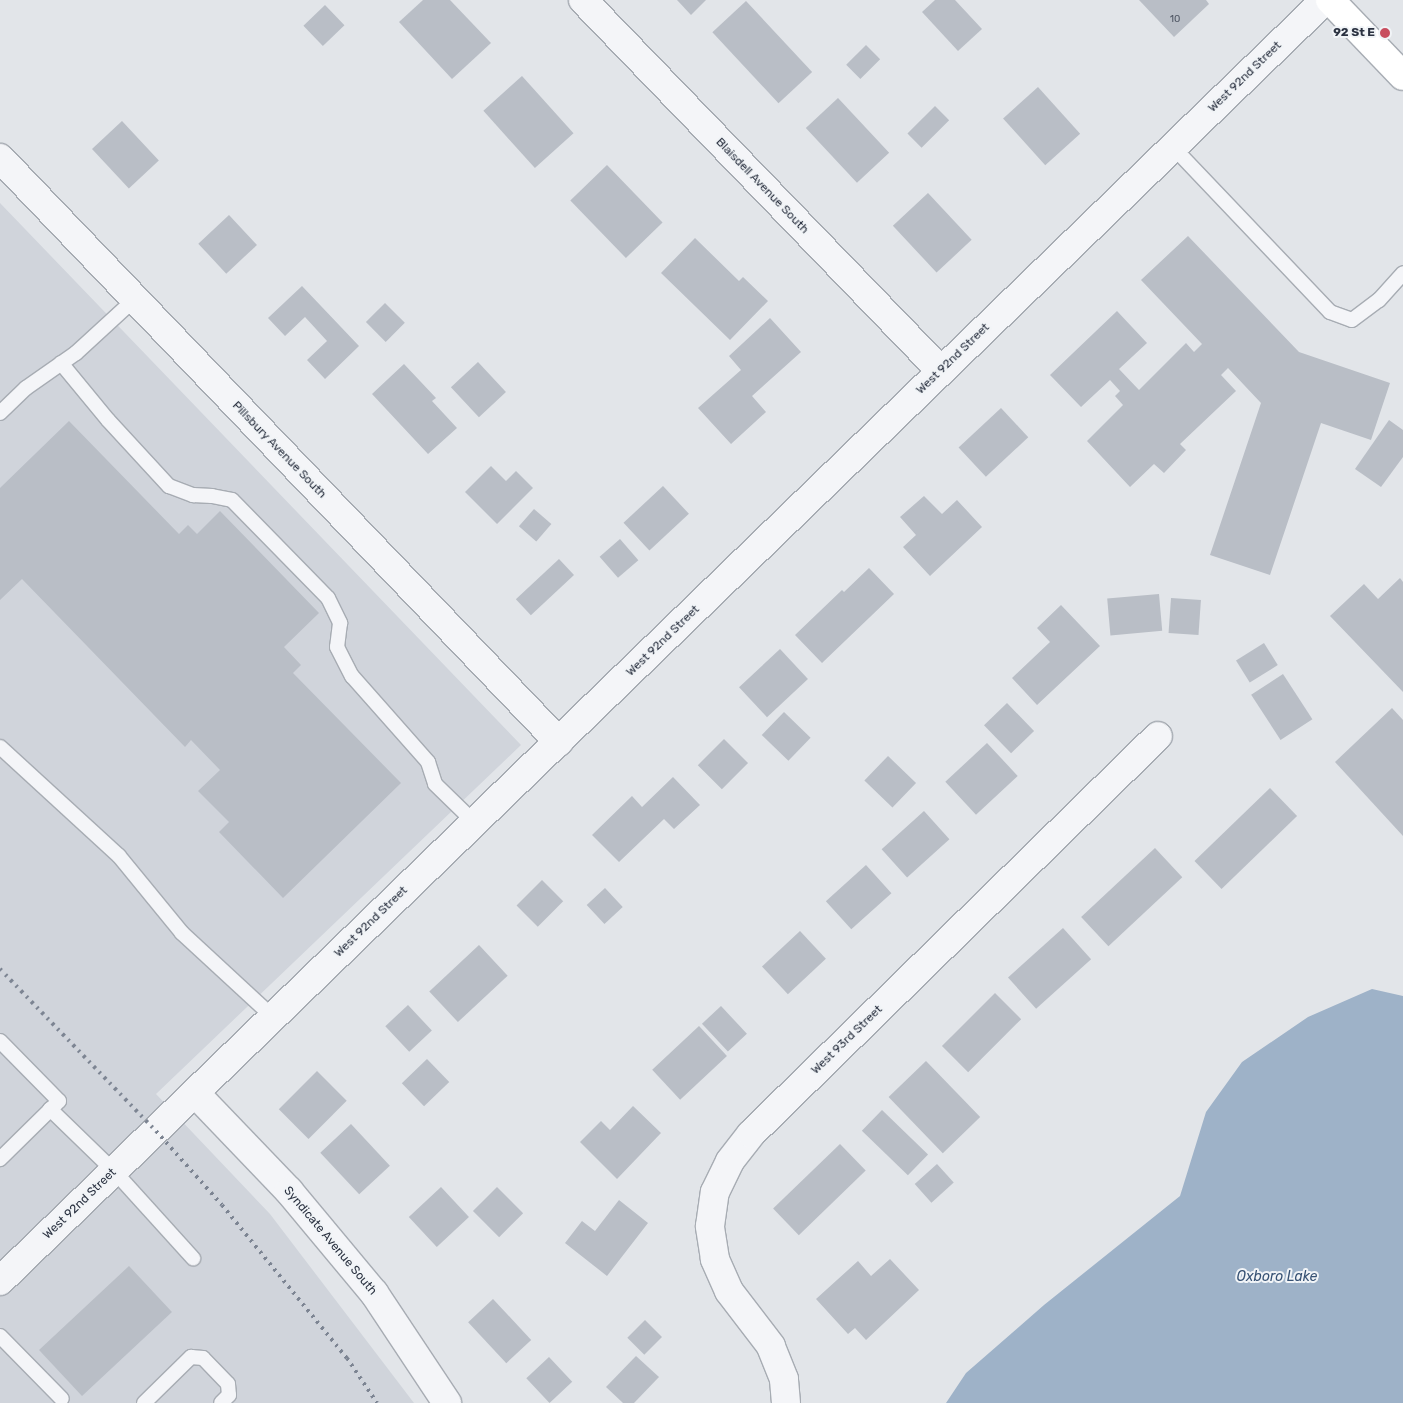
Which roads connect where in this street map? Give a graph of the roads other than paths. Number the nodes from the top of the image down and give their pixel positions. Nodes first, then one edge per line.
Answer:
1 (583, 0) edge
2 (1325, 0) edge
3 (1330, 0) edge
4 (1403, 76) edge
5 (1173, 147) junction
6 (0, 158) edge
7 (1403, 273) edge
8 (135, 299) junction
9 (61, 363) junction
10 (941, 371) junction
11 (0, 413) edge
12 (1158, 736) dead end
13 (559, 742) junction
14 (0, 747) edge
15 (475, 823) junction
16 (273, 1017) junction
17 (0, 1041) edge
18 (195, 1092) junction
19 (50, 1109) junction
20 (0, 1159) edge
21 (114, 1171) junction
22 (193, 1258) dead end
23 (0, 1281) edge
24 (0, 1336) edge
25 (62, 1399) dead end
26 (144, 1403) edge
27 (221, 1403) edge
28 (447, 1403) edge
29 (786, 1403) edge

1 - 10 street, Blaisdell Avenue South
2 - 5 street, West 92nd Street
3 - 4 main road
5 - 7 lane
5 - 10 street, West 92nd Street
6 - 8 street, Pillsbury Avenue South
8 - 9 lane
8 - 13 street, Pillsbury Avenue South
9 - 11 lane
9 - 15 lane
10 - 13 street, West 92nd Street
12 - 29 street, West 93rd Street
13 - 15 street, West 92nd Street
14 - 16 lane
15 - 16 street, West 92nd Street
16 - 18 street, West 92nd Street
17 - 19 lane
18 - 21 street, West 92nd Street
18 - 28 street, Syndicate Avenue South
19 - 20 lane
19 - 21 lane
21 - 22 lane
21 - 23 street, West 92nd Street
24 - 25 lane
26 - 27 lane

